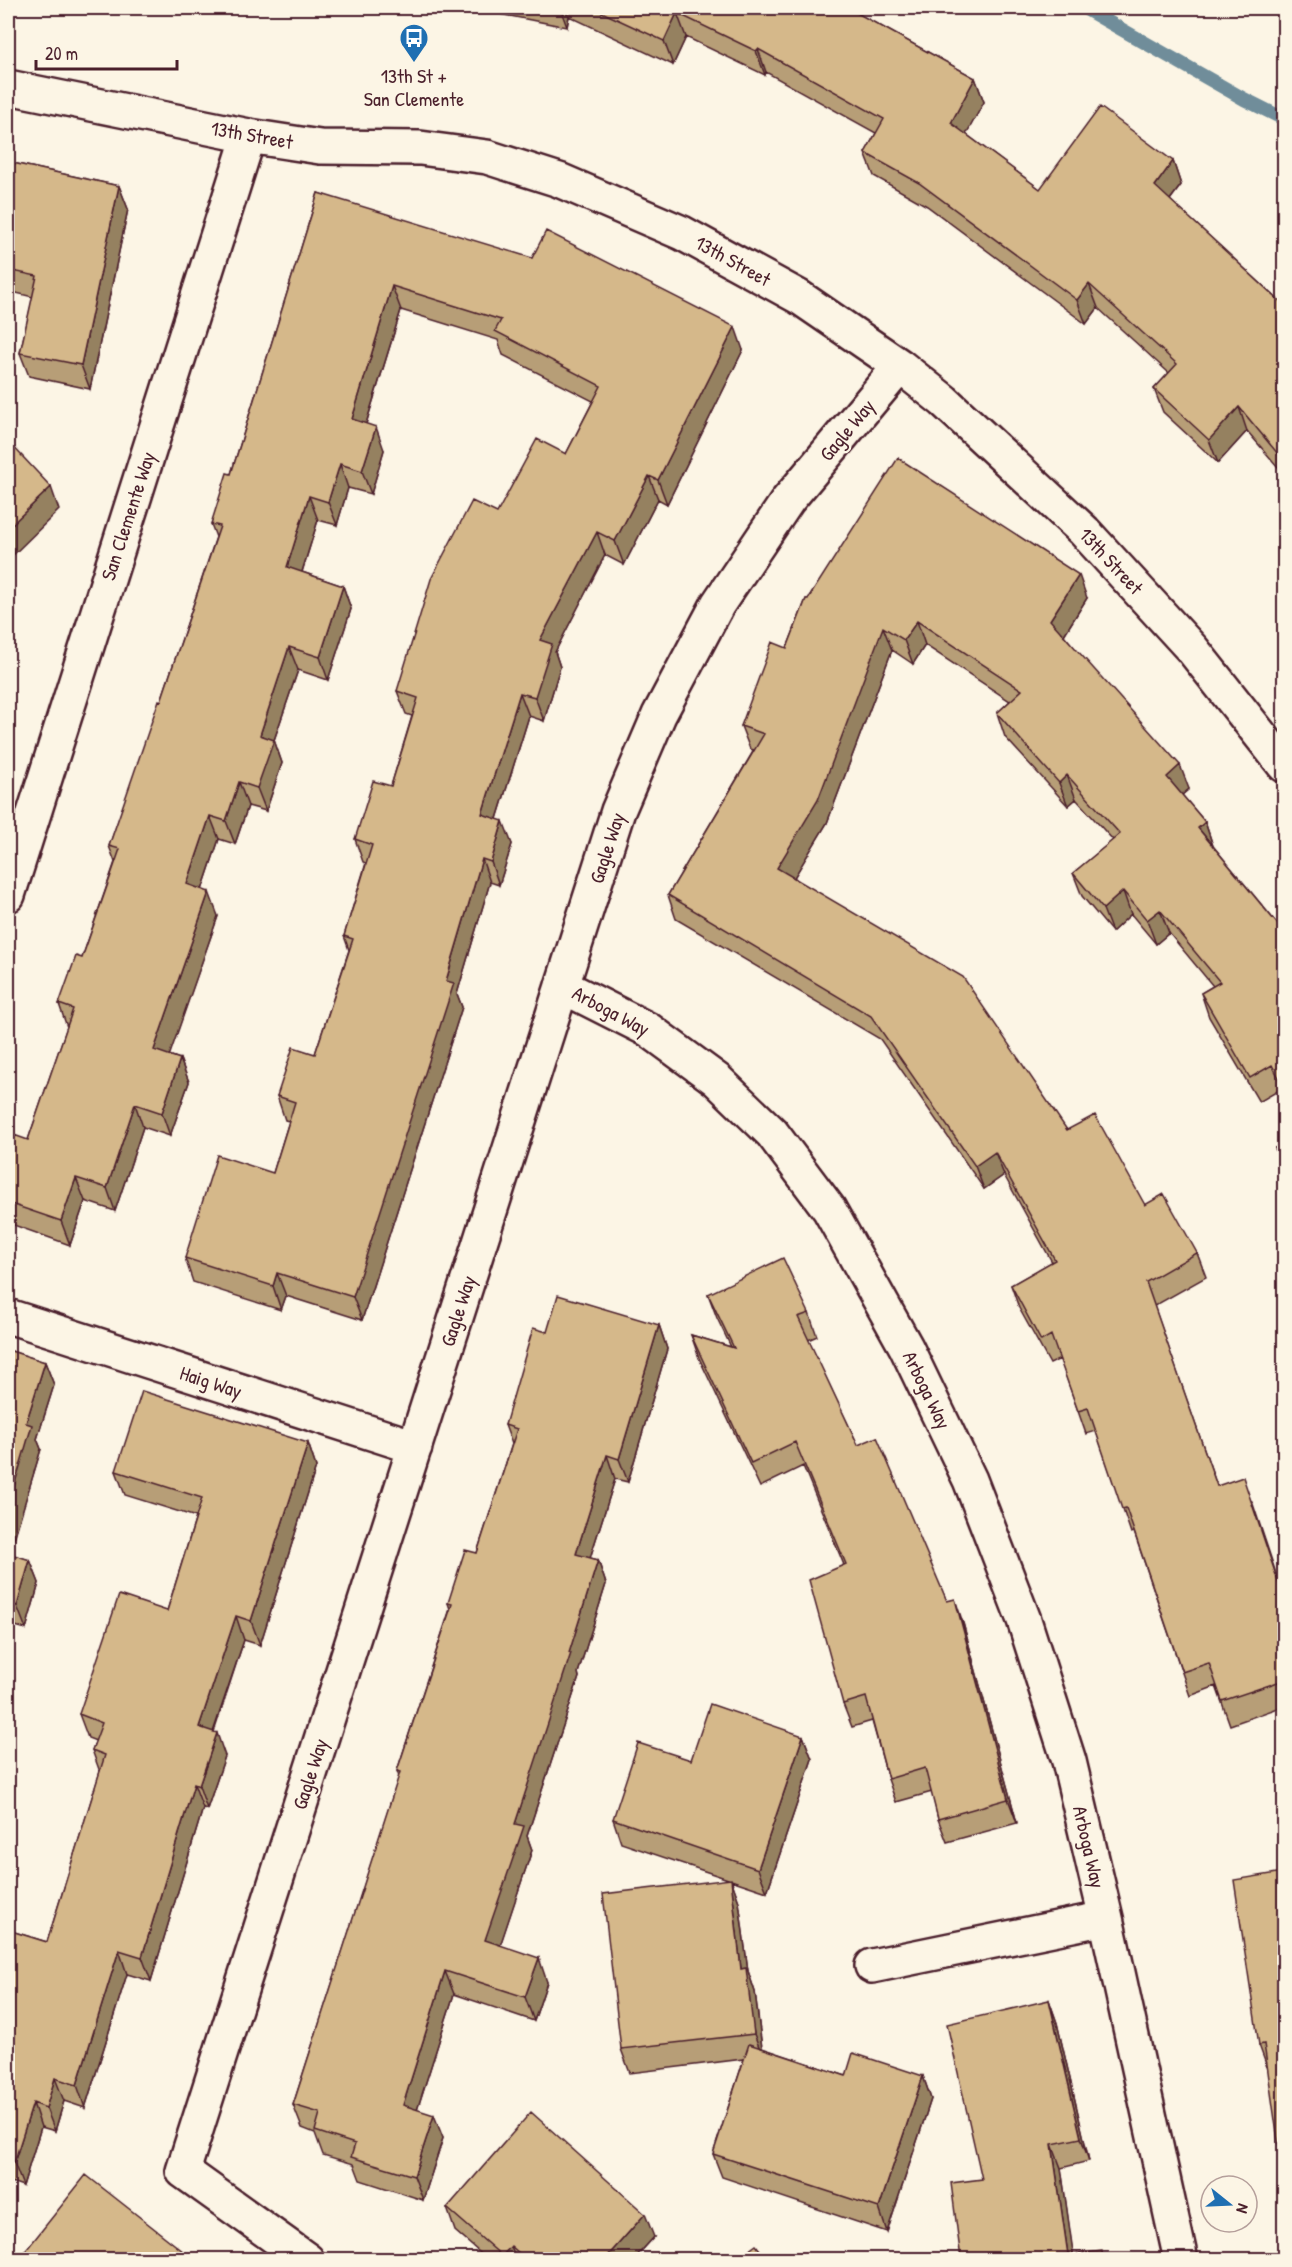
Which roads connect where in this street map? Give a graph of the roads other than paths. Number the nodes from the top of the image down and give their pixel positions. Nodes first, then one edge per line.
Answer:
1 (8, 87) edge
2 (249, 136) junction
3 (900, 366) junction
4 (1284, 765) edge
5 (19, 821) edge
6 (8, 895) edge
7 (562, 986) junction
8 (8, 1316) edge
9 (415, 1447) junction
10 (1106, 1918) junction
11 (872, 1966) dead end
12 (307, 2259) edge
13 (1181, 2259) edge

1 - 2 street, 13th Street
2 - 3 street, 13th Street
2 - 5 street, San Clemente Way
3 - 4 street, 13th Street
3 - 7 street, Gagle Way
5 - 6 street, San Clemente Way
7 - 9 street, Gagle Way
7 - 10 street, Arboga Way
8 - 9 street, Haig Way
9 - 12 street, Gagle Way
10 - 11 street
10 - 13 street, Arboga Way

